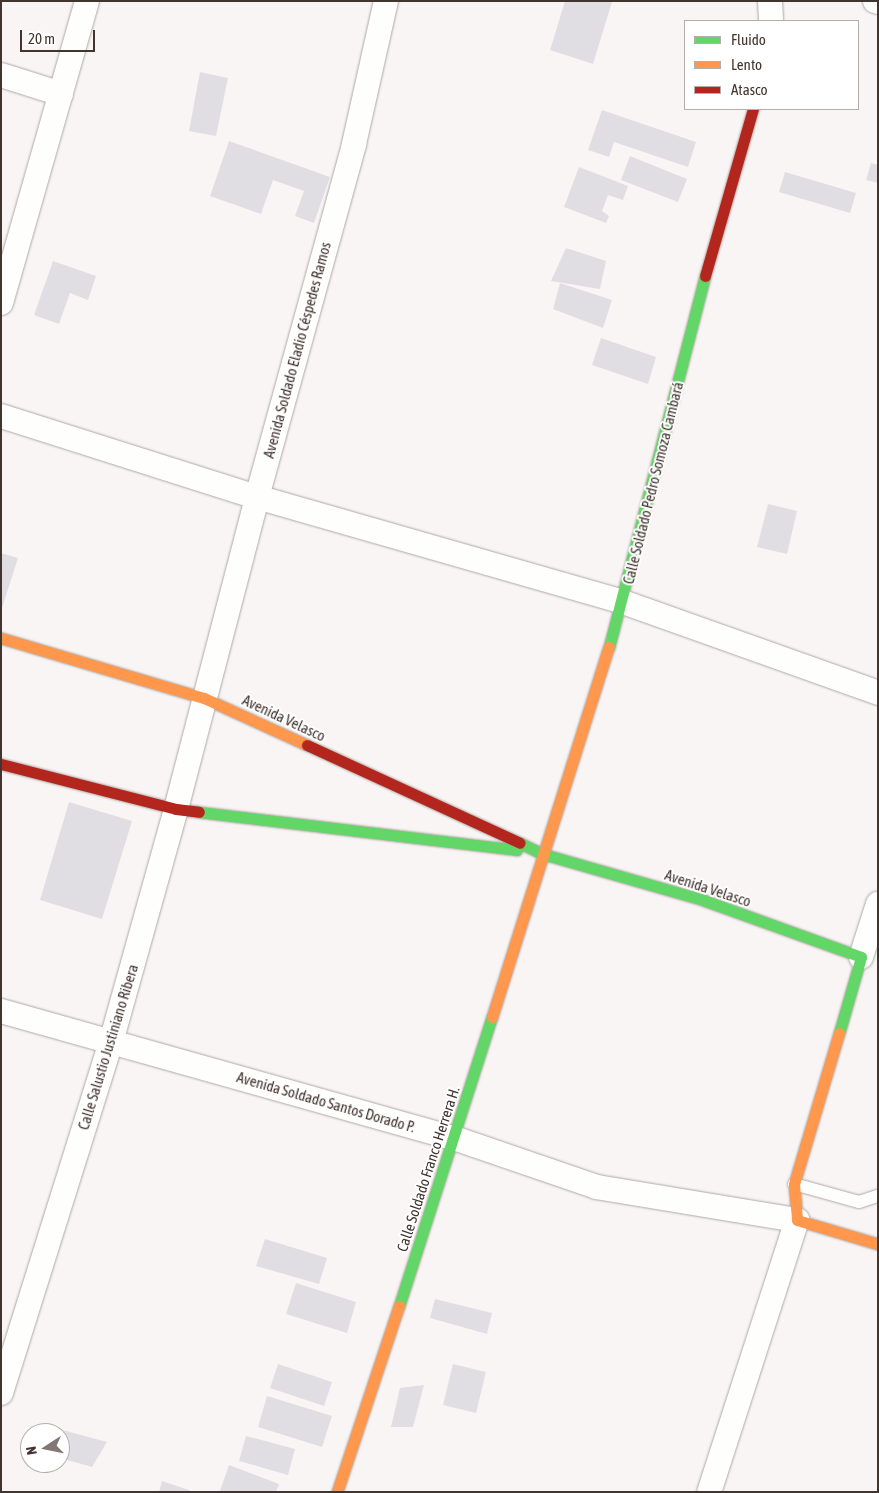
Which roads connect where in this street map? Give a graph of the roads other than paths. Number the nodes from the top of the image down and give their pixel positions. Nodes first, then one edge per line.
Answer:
1 (87, 1) edge
2 (386, 1) edge
3 (770, 1) edge
4 (771, 20) edge
5 (1, 75) edge
6 (61, 94) junction
7 (753, 110) edge
8 (1, 303) edge
9 (1, 416) edge
10 (257, 496) junction
11 (623, 602) junction
12 (1, 638) edge
13 (878, 693) edge
14 (204, 698) junction
15 (1, 764) edge
16 (176, 809) junction
17 (543, 854) junction
18 (878, 904) edge
19 (861, 958) junction
20 (1, 1011) edge
21 (111, 1042) junction
22 (454, 1138) junction
23 (794, 1184) junction
24 (878, 1196) edge
25 (797, 1220) junction
26 (878, 1244) edge
27 (1, 1393) edge
28 (337, 1492) edge
29 (709, 1492) edge

1 - 6 street
2 - 10 street, Avenida Soldado Eladio Céspedes Ramos
3 - 4 street
5 - 6 street
6 - 8 street
7 - 11 street, Calle Soldado Pedro Somoza Cambará
9 - 10 street
10 - 11 street
10 - 14 street, Avenida Soldado Eladio Céspedes Ramos
11 - 13 street
11 - 17 street, Calle Soldado Pedro Somoza Cambará
12 - 14 street, Avenida Velasco
14 - 16 street, Calle Salustio Justiniano Ribera
14 - 17 street, Avenida Velasco
15 - 16 street, Avenida Velasco
16 - 17 street, Avenida Velasco
16 - 21 street, Calle Salustio Justiniano Ribera
17 - 19 street, Avenida Velasco
17 - 22 street, Calle Soldado Franco Herrera H.
18 - 19 street
19 - 23 street
20 - 21 street, Avenida Soldado Santos Dorado P.
21 - 22 street, Avenida Soldado Santos Dorado P.
21 - 27 street, Calle Salustio Justiniano Ribera
22 - 25 street, Avenida Soldado Santos Dorado P.
22 - 28 street, Calle Soldado Franco Herrera H.
23 - 24 lane
23 - 25 street
25 - 26 street
25 - 29 street

